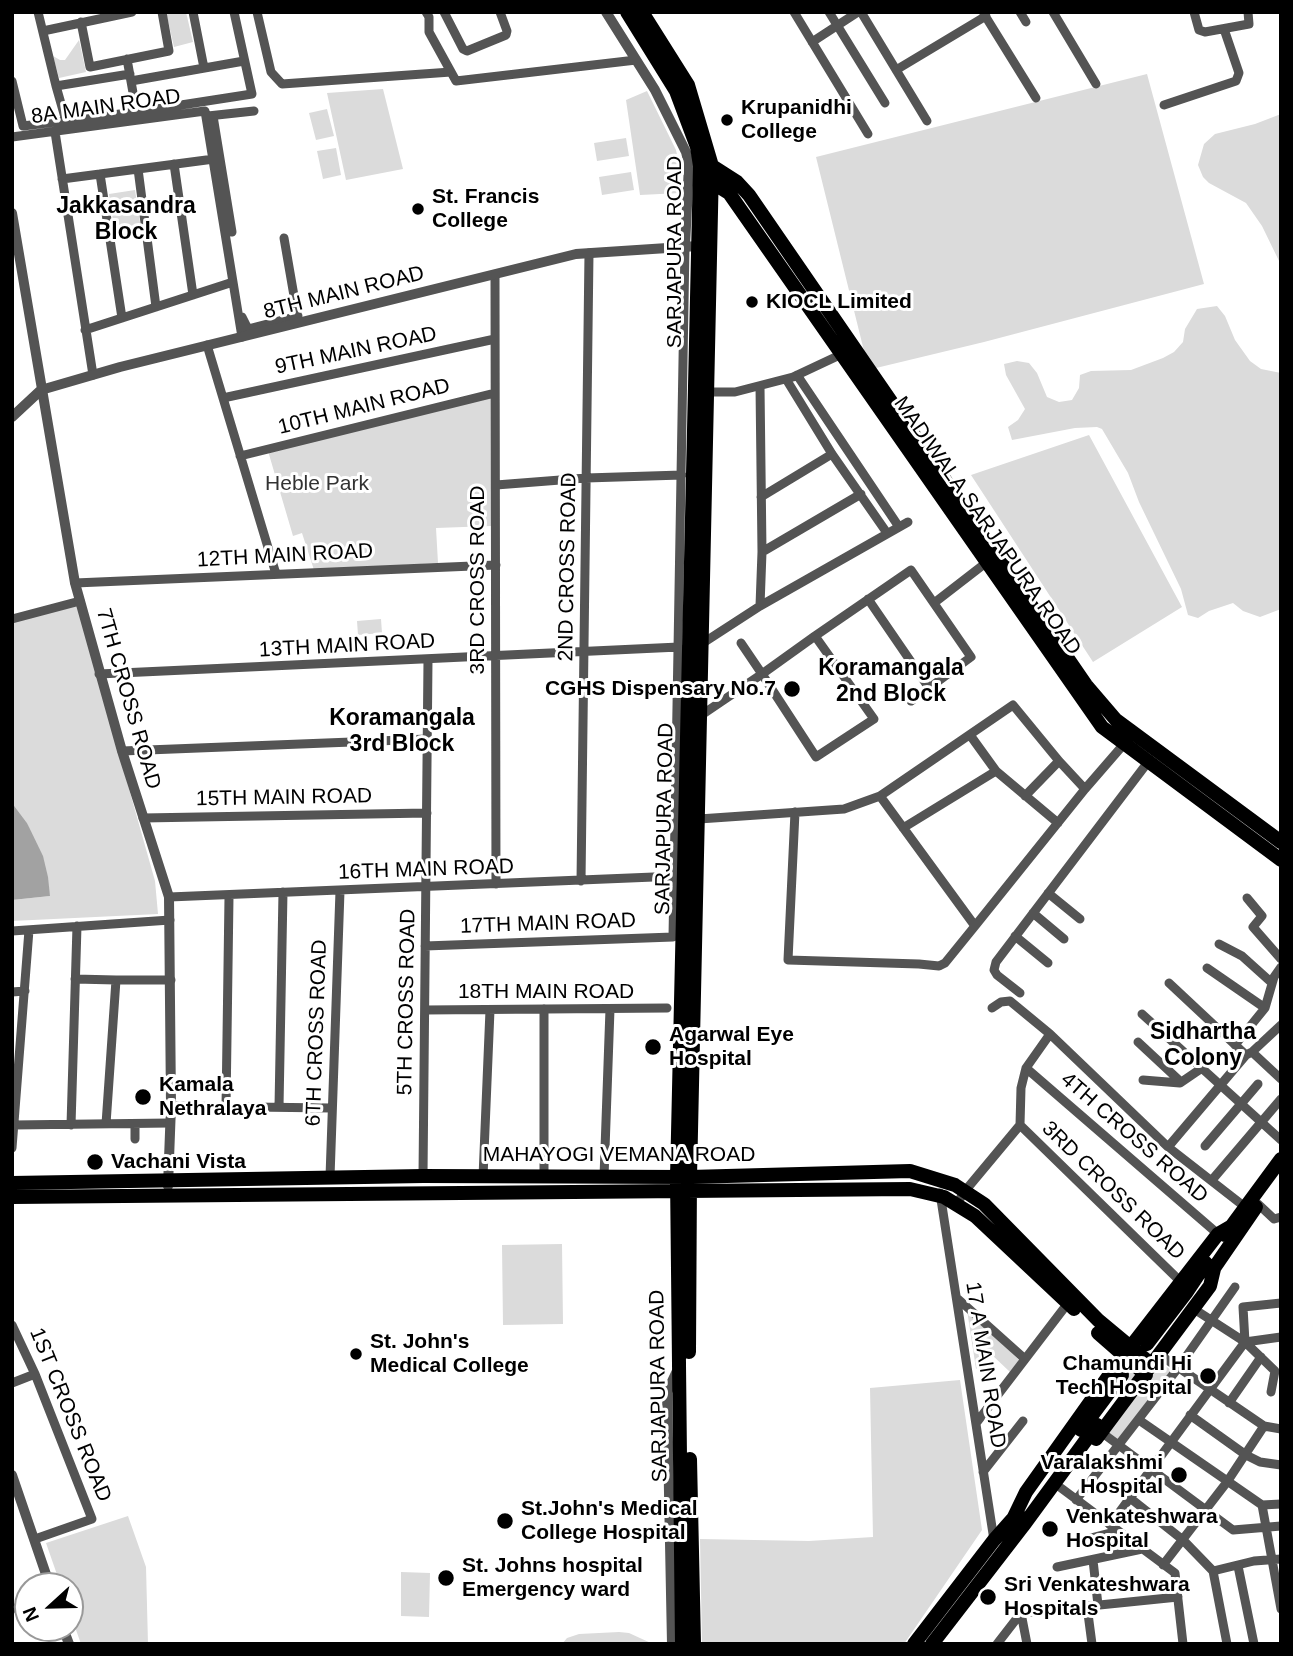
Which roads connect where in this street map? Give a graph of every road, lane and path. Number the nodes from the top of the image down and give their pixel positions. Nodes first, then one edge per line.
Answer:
1 (38, 12) edge
2 (132, 12) edge
3 (162, 12) edge
4 (193, 12) edge
5 (234, 12) edge
6 (257, 12) edge
7 (426, 12) edge
8 (444, 12) edge
9 (500, 12) edge
10 (606, 12) edge
11 (627, 12) edge
12 (642, 12) edge
13 (794, 12) edge
14 (829, 12) edge
15 (860, 12) edge
16 (1020, 12) edge
17 (1053, 12) edge
18 (1194, 12) edge
19 (1248, 12) edge
20 (115, 14) edge
21 (984, 14) edge
22 (81, 22) junction
23 (1026, 22) dead end
24 (837, 26) junction
25 (1224, 29) junction
26 (43, 31) junction
27 (812, 42) junction
28 (127, 59) junction
29 (636, 60) junction
30 (244, 61) junction
31 (204, 68) junction
32 (896, 69) junction
33 (451, 72) junction
34 (130, 77) junction
35 (12, 81) edge
36 (1096, 84) dead end
37 (57, 86) junction
38 (1037, 98) dead end
39 (885, 103) dead end
40 (1164, 105) dead end
41 (254, 111) dead end
42 (208, 114) junction
43 (137, 116) junction
44 (66, 121) junction
45 (927, 121) dead end
46 (55, 132) junction
47 (869, 134) dead end
48 (12, 137) edge
49 (214, 159) junction
50 (174, 164) junction
51 (138, 169) junction
52 (100, 174) junction
53 (706, 174) junction
54 (62, 179) junction
55 (221, 185) junction
56 (12, 213) edge
57 (232, 232) dead end
58 (284, 238) dead end
59 (692, 246) junction
60 (233, 250) dead end
61 (589, 253) junction
62 (16, 258) edge
63 (233, 266) junction
64 (495, 275) junction
65 (233, 282) junction
66 (193, 295) junction
67 (156, 307) junction
68 (122, 318) junction
69 (298, 320) junction
70 (85, 330) junction
71 (242, 337) junction
72 (495, 339) junction
73 (207, 345) junction
74 (842, 354) junction
75 (93, 375) junction
76 (797, 376) junction
77 (786, 379) junction
78 (760, 386) junction
79 (41, 390) junction
80 (707, 391) junction
81 (495, 393) junction
82 (223, 398) junction
83 (701, 408) junction
84 (12, 418) edge
85 (832, 454) junction
86 (240, 456) junction
87 (682, 475) junction
88 (586, 478) junction
89 (496, 485) junction
90 (861, 494) junction
91 (761, 498) junction
92 (887, 533) junction
93 (762, 552) junction
94 (987, 562) junction
95 (496, 565) junction
96 (276, 574) junction
97 (75, 583) junction
98 (868, 599) junction
99 (80, 601) junction
100 (934, 603) junction
101 (760, 606) junction
102 (12, 618) edge
103 (1034, 620) junction
104 (815, 636) junction
105 (741, 643) dead end
106 (691, 644) junction
107 (584, 652) junction
108 (496, 657) junction
109 (428, 660) junction
110 (99, 674) junction
111 (762, 674) junction
112 (929, 688) junction
113 (911, 701) dead end
114 (700, 716) junction
115 (970, 735) junction
116 (428, 739) junction
117 (1124, 744) junction
118 (122, 751) junction
119 (1059, 761) junction
120 (1148, 762) junction
121 (996, 771) junction
122 (1085, 789) junction
123 (880, 796) junction
124 (1025, 796) junction
125 (795, 812) junction
126 (427, 813) junction
127 (143, 818) junction
128 (699, 819) junction
129 (1058, 823) junction
130 (904, 828) junction
131 (1281, 842) edge
132 (1281, 860) edge
133 (679, 876) junction
134 (581, 881) junction
135 (496, 884) junction
136 (426, 887) junction
137 (340, 891) junction
138 (283, 892) junction
139 (1048, 893) junction
140 (169, 897) junction
141 (229, 897) junction
142 (1247, 898) dead end
143 (1032, 913) junction
144 (1080, 919) dead end
145 (170, 920) junction
146 (77, 926) junction
147 (975, 926) junction
148 (29, 930) junction
149 (12, 931) edge
150 (1015, 936) junction
151 (673, 937) joint
152 (1064, 939) dead end
153 (1219, 944) dead end
154 (425, 946) junction
155 (1281, 959) edge
156 (1048, 963) dead end
157 (1281, 967) edge
158 (1207, 968) dead end
159 (75, 979) junction
160 (116, 980) junction
161 (171, 980) junction
162 (1169, 983) dead end
163 (1272, 983) junction
164 (25, 991) junction
165 (12, 992) edge
166 (1020, 993) dead end
167 (671, 1008) junction
168 (992, 1008) dead end
169 (1265, 1008) junction
170 (544, 1009) junction
171 (610, 1009) junction
172 (425, 1010) junction
173 (490, 1010) junction
174 (1142, 1014) dead end
175 (1281, 1025) edge
176 (1050, 1034) junction
177 (1138, 1042) dead end
178 (1235, 1045) junction
179 (1249, 1054) junction
180 (16, 1055) edge
181 (1026, 1068) junction
182 (1202, 1068) junction
183 (1281, 1079) edge
184 (1143, 1080) dead end
185 (1181, 1082) junction
186 (1258, 1084) dead end
187 (1220, 1086) junction
188 (1281, 1099) edge
189 (1240, 1105) junction
190 (171, 1106) junction
191 (226, 1107) junction
192 (279, 1107) junction
193 (13, 1108) edge
194 (331, 1108) junction
195 (1259, 1122) junction
196 (170, 1123) junction
197 (106, 1124) junction
198 (135, 1124) junction
199 (13, 1125) edge
200 (71, 1125) junction
201 (1020, 1125) junction
202 (135, 1139) dead end
203 (1281, 1140) edge
204 (1205, 1146) dead end
205 (1168, 1147) junction
206 (12, 1148) edge
207 (1281, 1159) edge
208 (1281, 1172) edge
209 (423, 1176) junction
210 (544, 1176) junction
211 (330, 1177) junction
212 (483, 1177) junction
213 (604, 1177) junction
214 (169, 1180) junction
215 (1212, 1180) junction
216 (944, 1181) junction
217 (12, 1183) edge
218 (684, 1184) junction
219 (965, 1191) junction
220 (169, 1196) junction
221 (939, 1196) junction
222 (12, 1197) edge
223 (956, 1205) junction
224 (1252, 1206) junction
225 (1281, 1217) edge
226 (1224, 1230) junction
227 (1214, 1269) junction
228 (1181, 1282) junction
229 (1235, 1287) dead end
230 (958, 1298) junction
231 (1068, 1303) junction
232 (1281, 1303) edge
233 (1194, 1309) junction
234 (1211, 1321) junction
235 (12, 1325) edge
236 (1281, 1337) edge
237 (1245, 1342) junction
238 (1126, 1352) junction
239 (1152, 1357) junction
240 (1261, 1357) junction
241 (1025, 1359) junction
242 (680, 1366) junction
243 (1178, 1368) junction
244 (1278, 1370) edge
245 (34, 1374) junction
246 (1126, 1378) tunnel mouth
247 (12, 1384) edge
248 (1209, 1390) junction
249 (1275, 1390) edge
250 (1229, 1403) junction
251 (1190, 1415) junction
252 (1139, 1420) junction
253 (1023, 1421) dead end
254 (977, 1422) junction
255 (1264, 1426) junction
256 (1281, 1429) edge
257 (1101, 1432) junction
258 (1170, 1443) junction
259 (1119, 1445) junction
260 (1246, 1455) junction
261 (1281, 1465) edge
262 (1150, 1470) junction
263 (983, 1472) junction
264 (12, 1475) edge
265 (1227, 1482) junction
266 (1060, 1488) junction
267 (1130, 1498) junction
268 (1076, 1500) junction
269 (1281, 1504) edge
270 (1262, 1505) junction
271 (1206, 1510) junction
272 (1018, 1522) junction
273 (1281, 1526) edge
274 (1265, 1527) junction
275 (1114, 1528) junction
276 (35, 1539) junction
277 (994, 1540) junction
278 (1183, 1540) junction
279 (1079, 1541) dead end
280 (1142, 1549) junction
281 (1093, 1560) junction
282 (1276, 1560) edge
283 (1163, 1565) junction
284 (1238, 1566) junction
285 (1057, 1567) dead end
286 (1213, 1571) junction
287 (46, 1572) edge
288 (1279, 1593) edge
289 (1178, 1597) junction
290 (1098, 1605) junction
291 (1087, 1606) junction
292 (1281, 1609) edge
293 (1021, 1613) junction
294 (938, 1642) edge
295 (1183, 1643) edge
296 (672, 1644) edge
297 (682, 1644) edge
298 (694, 1644) edge
299 (914, 1644) edge
300 (997, 1644) edge
301 (1027, 1644) edge
302 (1092, 1644) edge
303 (1174, 1644) edge
304 (1227, 1644) edge
305 (1254, 1644) edge

1 - 26 street
2 - 20 street
3 - 28 street
4 - 31 street
5 - 30 street
6 - 33 street
7 - 33 street
8 - 9 street
10 - 29 street, SARJAPURA ROAD
11 - 53 main road, SARJAPURA ROAD
12 - 53 main road, SARJAPURA ROAD
13 - 27 street
14 - 24 street
15 - 24 street
15 - 32 street
16 - 23 street
17 - 36 street
18 - 25 street
19 - 25 street
20 - 22 street
21 - 32 street
21 - 38 street
22 - 26 street
22 - 28 street
24 - 27 street
24 - 39 street
25 - 40 street
26 - 37 street
27 - 47 street
28 - 34 street
29 - 33 street
29 - 59 street, SARJAPURA ROAD
30 - 31 street
30 - 43 street
31 - 34 street
32 - 45 street
34 - 37 street
34 - 43 street
35 - 44 street
37 - 44 street
41 - 42 street, 8A MAIN ROAD
42 - 43 street, 8A MAIN ROAD
42 - 49 street
42 - 55 street
43 - 44 street
43 - 46 street, 8A MAIN ROAD
46 - 48 street, 8A MAIN ROAD
46 - 54 street
49 - 50 street
49 - 55 street
50 - 51 street
50 - 66 street
51 - 52 street
51 - 67 street
52 - 54 street
52 - 68 street
53 - 59 main road, SARJAPURA ROAD
53 - 74 main road, MADIWALA SARJAPURA ROAD
53 - 80 main road, SARJAPURA ROAD
53 - 103 main road, MADIWALA SARJAPURA ROAD
54 - 70 street
55 - 57 street
55 - 63 street
56 - 62 street, 7TH CROSS ROAD
58 - 69 street
59 - 61 street, 8TH MAIN ROAD
59 - 83 main road, SARJAPURA ROAD
59 - 87 street, SARJAPURA ROAD
60 - 63 street
61 - 64 street, 8TH MAIN ROAD
61 - 88 street, 2ND CROSS ROAD
62 - 79 street, 7TH CROSS ROAD
63 - 65 street
63 - 69 street
64 - 69 street, 8TH MAIN ROAD
64 - 72 street, 3RD CROSS ROAD
65 - 66 street
65 - 71 street
66 - 67 street
67 - 68 street
68 - 70 street
69 - 71 street, 8TH MAIN ROAD
70 - 75 street
71 - 73 street, 8TH MAIN ROAD
72 - 81 street, 3RD CROSS ROAD
72 - 82 street, 9TH MAIN ROAD
73 - 75 street, 8TH MAIN ROAD
73 - 82 street
74 - 76 street
74 - 94 main road, MADIWALA SARJAPURA ROAD
75 - 79 street, 8TH MAIN ROAD
76 - 77 street
76 - 92 street
77 - 78 street
77 - 85 street
78 - 80 street
78 - 91 street
79 - 84 street, 8TH MAIN ROAD
79 - 97 street, 7TH CROSS ROAD
80 - 83 main road, SARJAPURA ROAD
81 - 86 street, 10TH MAIN ROAD
81 - 89 street, 3RD CROSS ROAD
82 - 86 street
83 - 106 main road, SARJAPURA ROAD
85 - 90 street
85 - 91 street
86 - 96 street
87 - 88 street
87 - 106 street, SARJAPURA ROAD
88 - 89 street
88 - 107 street, 2ND CROSS ROAD
89 - 95 street, 3RD CROSS ROAD
90 - 92 street
90 - 93 street
91 - 93 street
92 - 101 street
93 - 101 street
94 - 100 street
94 - 103 main road, MADIWALA SARJAPURA ROAD
95 - 96 street, 12TH MAIN ROAD
95 - 108 street, 3RD CROSS ROAD
96 - 97 street, 12TH MAIN ROAD
97 - 99 street, 7TH CROSS ROAD
98 - 100 street
98 - 104 street
98 - 112 street
99 - 102 street
99 - 110 street, 7TH CROSS ROAD
100 - 112 street
101 - 106 street
103 - 117 main road, MADIWALA SARJAPURA ROAD
103 - 131 main road, MADIWALA SARJAPURA ROAD
104 - 111 street
104 - 111 street
105 - 111 street
106 - 107 street, 13TH MAIN ROAD
106 - 114 main road, SARJAPURA ROAD
106 - 133 main road, SARJAPURA ROAD
107 - 108 street, 13TH MAIN ROAD
107 - 134 street, 2ND CROSS ROAD
108 - 109 street, 13TH MAIN ROAD
108 - 135 street, 3RD CROSS ROAD
109 - 110 street, 13TH MAIN ROAD
109 - 116 street, 5TH CROSS ROAD
110 - 118 street, 7TH CROSS ROAD
111 - 114 street
112 - 113 street
114 - 128 main road, SARJAPURA ROAD
115 - 119 street
115 - 121 street
115 - 123 street
116 - 118 street
116 - 126 street, 5TH CROSS ROAD
117 - 120 main road, MADIWALA SARJAPURA ROAD
117 - 122 street
118 - 127 street, 7TH CROSS ROAD
119 - 122 street
119 - 124 street
120 - 132 main road, MADIWALA SARJAPURA ROAD
120 - 139 street
121 - 124 street
121 - 130 street
122 - 129 street
123 - 125 street
123 - 130 street
124 - 129 street
125 - 128 street
125 - 147 street
126 - 127 street, 15TH MAIN ROAD
126 - 136 street, 5TH CROSS ROAD
127 - 140 street, 7TH CROSS ROAD
128 - 218 main road, SARJAPURA ROAD
129 - 147 street
130 - 147 street
133 - 134 street, 16TH MAIN ROAD
133 - 151 street, SARJAPURA ROAD
133 - 167 main road, SARJAPURA ROAD
134 - 135 street, 16TH MAIN ROAD
135 - 136 street, 16TH MAIN ROAD
136 - 137 street, 16TH MAIN ROAD
136 - 154 street, 5TH CROSS ROAD
137 - 138 street, 16TH MAIN ROAD
137 - 194 street, 6TH CROSS ROAD
138 - 141 street, 16TH MAIN ROAD
138 - 192 street
139 - 143 street
139 - 144 street
140 - 141 street, 16TH MAIN ROAD
140 - 145 street, 7TH CROSS ROAD
141 - 191 street
142 - 155 street
143 - 150 street
143 - 152 street
145 - 146 street
145 - 161 street, 7TH CROSS ROAD
146 - 148 street
146 - 159 street
148 - 149 street
148 - 164 street
150 - 156 street
150 - 166 street
151 - 154 street, 17TH MAIN ROAD
153 - 163 street
154 - 172 street, 5TH CROSS ROAD
157 - 163 street
158 - 169 street
159 - 160 street
159 - 200 street
160 - 161 street
160 - 197 street
161 - 190 street, 7TH CROSS ROAD
162 - 178 street
163 - 169 street
164 - 165 street
164 - 180 street
167 - 171 street, 18TH MAIN ROAD
167 - 218 main road, SARJAPURA ROAD
168 - 176 street
169 - 178 street
170 - 171 street, 18TH MAIN ROAD
170 - 173 street, 18TH MAIN ROAD
170 - 210 street
171 - 213 street
172 - 173 street, 18TH MAIN ROAD
172 - 209 street, 5TH CROSS ROAD
173 - 212 street
174 - 182 street
175 - 179 street
176 - 181 street
176 - 205 street
177 - 185 street
178 - 179 street
179 - 183 street
179 - 187 street
180 - 193 street
181 - 201 street
181 - 226 street, 4TH CROSS ROAD
182 - 185 street
182 - 187 street
184 - 185 street
186 - 189 street
187 - 189 street
187 - 205 street
188 - 195 street
189 - 195 street
189 - 204 street
190 - 191 street
190 - 196 street, 7TH CROSS ROAD
191 - 192 street
192 - 194 street
193 - 199 street
194 - 211 street, 6TH CROSS ROAD
195 - 203 street
195 - 215 street
196 - 198 street
196 - 214 street, 7TH CROSS ROAD
197 - 198 street
197 - 200 street
198 - 202 street
199 - 200 street
199 - 206 street
201 - 219 street
201 - 228 street, 3RD CROSS ROAD
205 - 215 street
207 - 224 main road
208 - 224 main road
209 - 211 main road, MAHAYOGI VEMANA ROAD
209 - 212 main road, MAHAYOGI VEMANA ROAD
210 - 212 main road, MAHAYOGI VEMANA ROAD
210 - 213 main road, MAHAYOGI VEMANA ROAD
211 - 214 main road, MAHAYOGI VEMANA ROAD
213 - 218 main road, MAHAYOGI VEMANA ROAD
214 - 217 main road, MAHAYOGI VEMANA ROAD
214 - 220 street, 7TH CROSS ROAD
215 - 224 street
216 - 218 main road, MAHAYOGI VEMANA ROAD
216 - 219 main road, MAHAYOGI VEMANA ROAD
216 - 221 street
218 - 220 main road, MAHAYOGI VEMANA ROAD
218 - 221 main road, MAHAYOGI VEMANA ROAD
218 - 242 main road, SARJAPURA ROAD
218 - 298 main road, SARJAPURA ROAD
219 - 223 street
219 - 238 main road, MAHAYOGI VEMANA ROAD
220 - 222 main road, MAHAYOGI VEMANA ROAD
221 - 223 main road, MAHAYOGI VEMANA ROAD
221 - 230 street, 17 A MAIN ROAD
223 - 231 main road, MAHAYOGI VEMANA ROAD
224 - 225 street
224 - 226 main road
224 - 227 main road
226 - 228 main road
226 - 239 main road
227 - 233 main road
227 - 239 main road
228 - 238 main road
229 - 234 street
230 - 241 street
230 - 254 street, 17 A MAIN ROAD
231 - 238 main road, MAHAYOGI VEMANA ROAD
231 - 241 street
232 - 237 street
233 - 234 street
233 - 239 main road
234 - 237 street
234 - 243 street
235 - 245 street, 1ST CROSS ROAD
236 - 237 street
237 - 240 street
237 - 248 street
238 - 239 main road, MAHAYOGI VEMANA ROAD
238 - 272 main road
239 - 243 street
239 - 257 main road
240 - 244 street
240 - 250 street
241 - 254 street
242 - 296 street
242 - 297 main road, SARJAPURA ROAD
243 - 248 street
243 - 252 street
244 - 249 street
245 - 247 street
245 - 276 street, 1ST CROSS ROAD
246 - 272 main road
248 - 250 street
248 - 251 street
250 - 255 street
251 - 258 street
251 - 260 street
252 - 258 street
252 - 259 street
253 - 263 street
254 - 263 street, 17 A MAIN ROAD
255 - 256 street
255 - 260 street
257 - 259 street
257 - 266 main road
258 - 262 street
258 - 265 street
259 - 262 street
259 - 268 street
260 - 261 street
260 - 265 street
262 - 267 street
262 - 271 street
263 - 277 street, 17 A MAIN ROAD
264 - 276 street
265 - 270 street
265 - 271 street
266 - 268 street
266 - 272 main road
267 - 275 street
267 - 278 street
268 - 275 street
269 - 270 street
270 - 274 street
271 - 274 street
271 - 278 street
272 - 277 main road
272 - 294 main road
273 - 274 street
274 - 282 street
275 - 279 street
275 - 280 street
276 - 287 street
277 - 299 main road
278 - 283 street
278 - 286 street
280 - 281 street
280 - 283 street
281 - 285 street
281 - 290 street
282 - 284 street
282 - 288 street
283 - 289 street
284 - 286 street
284 - 305 street
286 - 304 street
288 - 292 street
289 - 290 street
289 - 295 street
290 - 291 street
291 - 293 street
291 - 302 street
293 - 300 street
293 - 301 street
295 - 303 street

